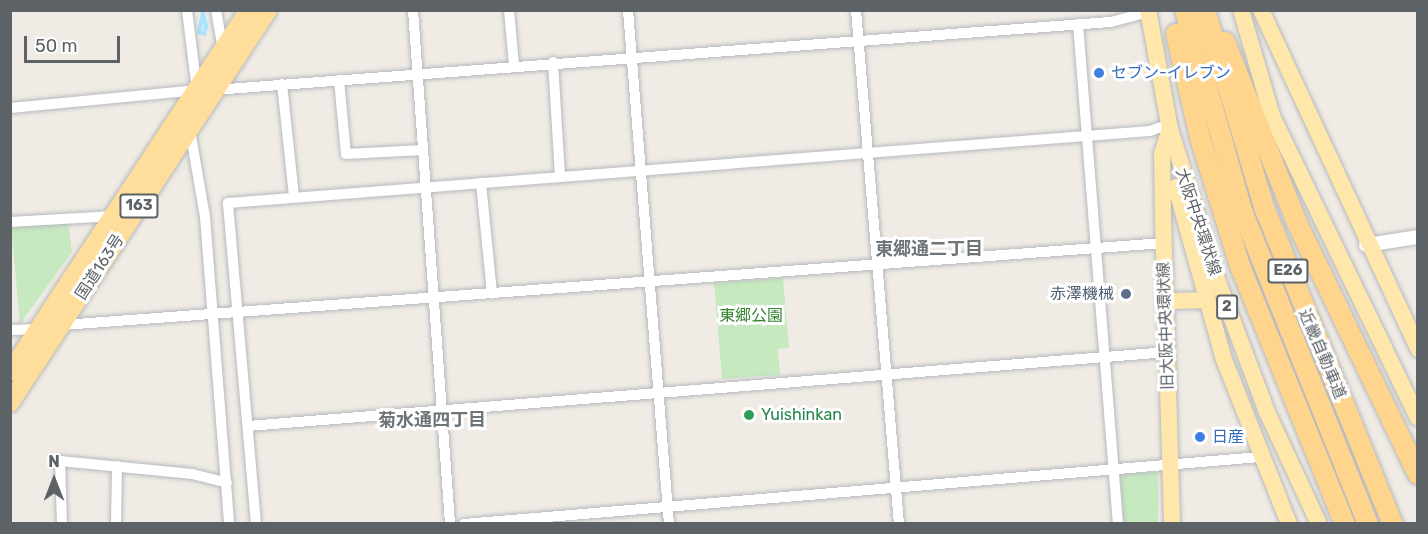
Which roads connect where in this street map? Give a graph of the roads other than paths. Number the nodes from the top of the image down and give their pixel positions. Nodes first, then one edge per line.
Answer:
1 (187, 10) edge
2 (216, 10) edge
3 (249, 10) edge
4 (268, 10) edge
5 (413, 10) edge
6 (509, 10) edge
7 (628, 10) edge
8 (856, 10) edge
9 (1172, 10) edge
10 (1185, 10) edge
11 (1205, 10) edge
12 (1215, 10) edge
13 (1241, 10) edge
14 (1261, 10) edge
15 (1148, 11) edge
16 (1127, 13) edge
17 (1077, 24) junction
18 (858, 41) junction
19 (223, 49) junction
20 (632, 54) junction
21 (553, 62) junction
22 (514, 65) junction
23 (417, 74) junction
24 (339, 80) junction
25 (282, 84) junction
26 (206, 90) junction
27 (10, 108) edge
28 (1169, 126) junction
29 (189, 128) junction
30 (1084, 136) junction
31 (423, 150) junction
32 (868, 151) junction
33 (1178, 157) junction
34 (640, 167) junction
35 (560, 175) junction
36 (481, 183) junction
37 (426, 189) junction
38 (294, 196) junction
39 (114, 216) junction
40 (10, 222) edge
41 (1418, 237) edge
42 (1163, 243) junction
43 (1365, 245) junction
44 (1092, 247) junction
45 (878, 265) junction
46 (650, 281) junction
47 (492, 293) junction
48 (434, 298) junction
49 (1205, 300) junction
50 (1166, 301) junction
51 (236, 312) junction
52 (214, 313) junction
53 (63, 325) junction
54 (1407, 328) junction
55 (40, 329) junction
56 (10, 330) edge
57 (1418, 349) edge
58 (1167, 352) junction
59 (1418, 357) edge
60 (1104, 359) junction
61 (10, 372) edge
62 (887, 375) junction
63 (658, 393) junction
64 (10, 403) edge
65 (442, 410) junction
66 (1418, 418) edge
67 (248, 426) junction
68 (1261, 457) junction
69 (117, 466) junction
70 (1171, 468) junction
71 (1112, 472) junction
72 (1418, 474) edge
73 (227, 483) junction
74 (896, 487) junction
75 (667, 503) junction
76 (258, 521) edge
77 (62, 524) edge
78 (116, 524) edge
79 (229, 524) edge
80 (450, 524) edge
81 (464, 524) edge
82 (669, 524) edge
83 (899, 524) edge
84 (1118, 524) edge
85 (1172, 524) edge
86 (1289, 524) edge
87 (1319, 524) edge
88 (1345, 524) edge
89 (1368, 524) edge
90 (1393, 524) edge

1 - 26 street
2 - 19 street
3 - 19 highway, 国道163号 / 163
4 - 26 highway, 国道163号 / 163
5 - 23 street
6 - 22 street
7 - 20 street
8 - 18 street
9 - 88 highway
10 - 89 highway, 近畿自動車道 / E26
11 - 90 highway, 近畿自動車道 / E26
12 - 72 highway
13 - 66 main road
14 - 43 main road
15 - 16 street
15 - 28 main road, 大阪中央環状線 / 2
16 - 17 street
17 - 18 street
17 - 30 street
18 - 20 street
18 - 32 street
19 - 26 highway, 国道163号 / 163
20 - 21 street
20 - 34 street
21 - 22 street
21 - 35 street
22 - 23 street
23 - 24 street
23 - 31 street
24 - 25 street
24 - 31 street
25 - 26 street
25 - 38 street
26 - 27 street
26 - 29 highway, 国道163号 / 163
26 - 39 highway, 国道163号 / 163
28 - 30 street
28 - 33 main road, 大阪中央環状線 / 2
28 - 42 main road, 旧大阪中央環状線 / 2
29 - 52 street
29 - 53 highway, 国道163号 / 163
30 - 32 street
30 - 44 street
31 - 37 street
32 - 34 street
32 - 45 street
33 - 49 main road, 2
33 - 87 main road, 大阪中央環状線 / 2
34 - 35 street
34 - 46 street
35 - 36 street
36 - 37 street
36 - 47 street
37 - 38 street
37 - 48 street
38 - 51 street
39 - 40 street
39 - 55 highway, 国道163号 / 163
41 - 43 street
42 - 44 street
42 - 50 main road, 旧大阪中央環状線 / 2
43 - 54 main road
44 - 45 street
44 - 60 street
45 - 46 street
45 - 62 street
46 - 47 street
46 - 63 street
47 - 48 street
48 - 51 street
48 - 65 street
49 - 50 main road
49 - 68 main road, 2
50 - 58 main road, 旧大阪中央環状線 / 2
51 - 52 street
51 - 67 street
52 - 53 street
52 - 73 street
53 - 64 highway, 国道163号 / 163
54 - 57 main road
54 - 59 main road
55 - 56 street
55 - 61 highway, 国道163号 / 163
58 - 60 street
58 - 70 main road, 旧大阪中央環状線 / 2
60 - 62 street
60 - 71 street
62 - 63 street
62 - 74 street
63 - 65 street
63 - 75 street
65 - 67 street
65 - 80 street
67 - 76 street
68 - 70 street
68 - 86 main road, 2
69 - 73 street
69 - 77 street
69 - 78 street
70 - 71 street
70 - 85 main road, 旧大阪中央環状線 / 2
71 - 74 street
71 - 84 street
73 - 79 street
74 - 75 street
74 - 83 street
75 - 81 street
75 - 82 street

